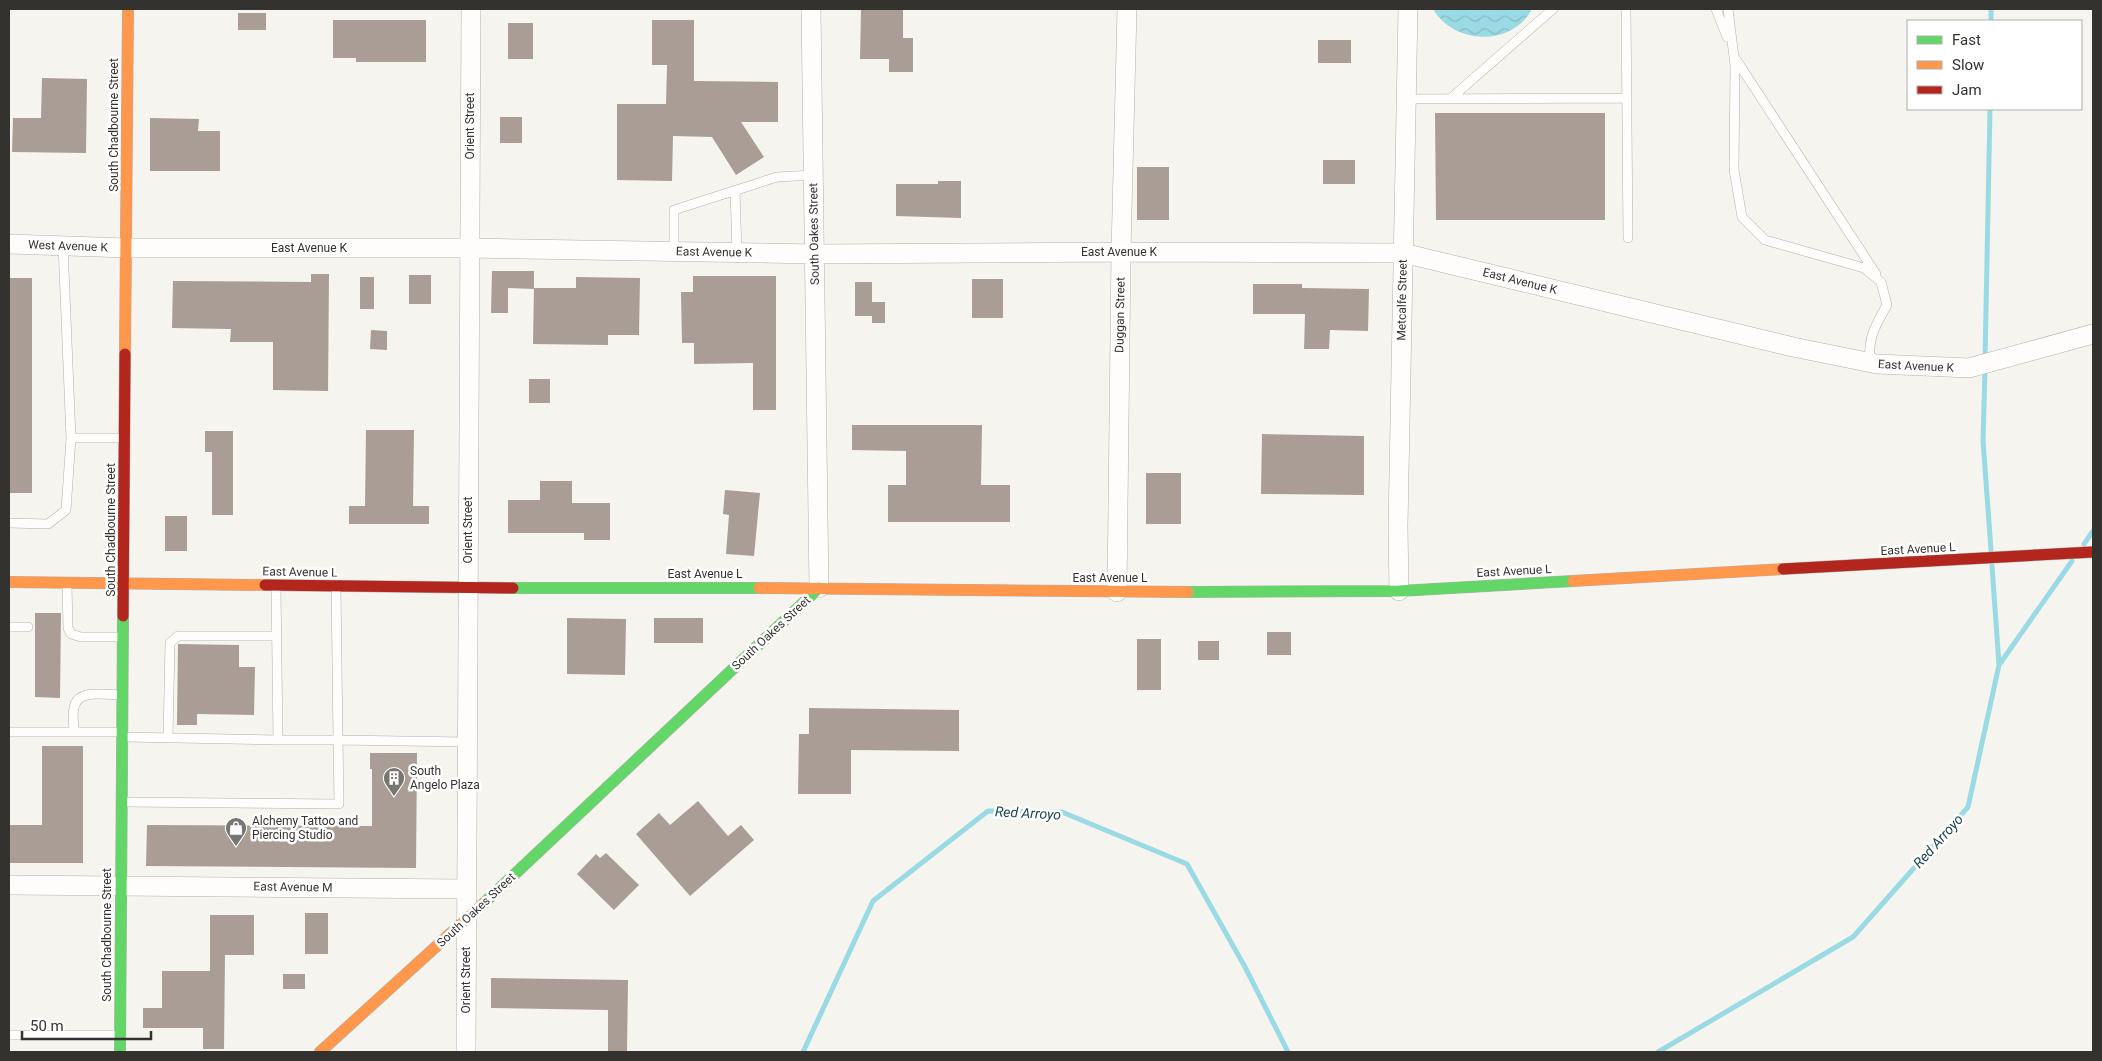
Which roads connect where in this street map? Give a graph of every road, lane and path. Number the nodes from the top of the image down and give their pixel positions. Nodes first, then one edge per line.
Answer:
1 (128, 9) edge
2 (471, 9) edge
3 (811, 9) edge
4 (1127, 9) edge
5 (1408, 9) edge
6 (1553, 9) edge
7 (1626, 9) edge
8 (1716, 9) edge
9 (1728, 9) edge
10 (1734, 57) junction
11 (1627, 98) junction
12 (1406, 99) junction
13 (1450, 99) junction
14 (814, 175) junction
15 (735, 190) junction
16 (1628, 238) dead end
17 (9, 244) edge
18 (63, 245) junction
19 (127, 248) junction
20 (470, 248) junction
21 (674, 252) junction
22 (1121, 252) junction
23 (737, 253) junction
24 (1403, 253) junction
25 (815, 254) junction
26 (1881, 282) junction
27 (2093, 334) edge
28 (1870, 363) junction
29 (71, 438) junction
30 (125, 438) junction
31 (9, 523) edge
32 (2093, 552) edge
33 (9, 582) edge
34 (67, 582) junction
35 (125, 583) junction
36 (276, 585) junction
37 (336, 586) junction
38 (468, 588) junction
39 (819, 588) junction
40 (1399, 591) junction
41 (1117, 592) junction
42 (9, 627) edge
43 (28, 627) dead end
44 (277, 636) junction
45 (124, 637) junction
46 (123, 695) junction
47 (9, 732) edge
48 (74, 732) junction
49 (123, 735) junction
50 (168, 737) junction
51 (278, 740) junction
52 (338, 740) junction
53 (467, 742) junction
54 (122, 802) junction
55 (9, 885) edge
56 (120, 885) junction
57 (466, 889) junction
58 (466, 919) junction
59 (9, 1035) edge
60 (120, 1036) junction
61 (120, 1052) edge
62 (320, 1052) edge
63 (466, 1052) edge

1 - 19 main road, South Chadbourne Street
2 - 20 street, Orient Street
3 - 14 street, South Oakes Street
4 - 22 street, Duggan Street
5 - 12 street, Metcalfe Street
6 - 13 lane
7 - 11 lane
8 - 10 lane
9 - 10 lane
10 - 26 lane
10 - 26 lane
11 - 13 lane
11 - 16 lane
12 - 13 lane
12 - 24 street, Metcalfe Street
14 - 15 lane
14 - 25 street, South Oakes Street
15 - 21 lane
15 - 23 lane
17 - 18 street, West Avenue K
18 - 19 street, West Avenue K
18 - 29 lane
19 - 20 street, East Avenue K
19 - 30 main road, South Chadbourne Street
20 - 21 street, East Avenue K
20 - 38 street, Orient Street
21 - 23 street, East Avenue K
22 - 24 street, East Avenue K
22 - 25 street, East Avenue K
22 - 41 street, Duggan Street
23 - 25 street, East Avenue K
24 - 28 street, East Avenue K
24 - 40 street, Metcalfe Street
25 - 39 street, South Oakes Street
26 - 28 lane
27 - 28 street, East Avenue K
29 - 30 lane
29 - 31 lane
30 - 35 main road, South Chadbourne Street
32 - 40 main road, East Avenue L
33 - 34 main road, East Avenue L
34 - 35 main road, East Avenue L
34 - 45 lane
35 - 36 main road, East Avenue L
35 - 45 main road, South Chadbourne Street
36 - 37 main road, East Avenue L
36 - 44 lane
37 - 38 main road, East Avenue L
37 - 52 lane
38 - 39 main road, East Avenue L
38 - 53 street, Orient Street
39 - 41 main road, East Avenue L
39 - 58 main road, South Oakes Street
40 - 41 main road, East Avenue L
42 - 43 lane
44 - 50 lane
44 - 51 lane
45 - 46 main road, South Chadbourne Street
46 - 48 lane
46 - 49 main road, South Chadbourne Street
47 - 48 lane
48 - 49 lane
49 - 50 lane
49 - 54 main road, South Chadbourne Street
50 - 51 lane
51 - 52 lane
52 - 53 lane
52 - 54 lane
53 - 57 street, Orient Street
54 - 56 main road, South Chadbourne Street
55 - 56 street, East Avenue M
56 - 57 street, East Avenue M
56 - 60 main road, South Chadbourne Street
57 - 58 street, Orient Street
58 - 62 main road, South Oakes Street
58 - 63 street, Orient Street
59 - 60 lane
60 - 61 main road, South Chadbourne Street

